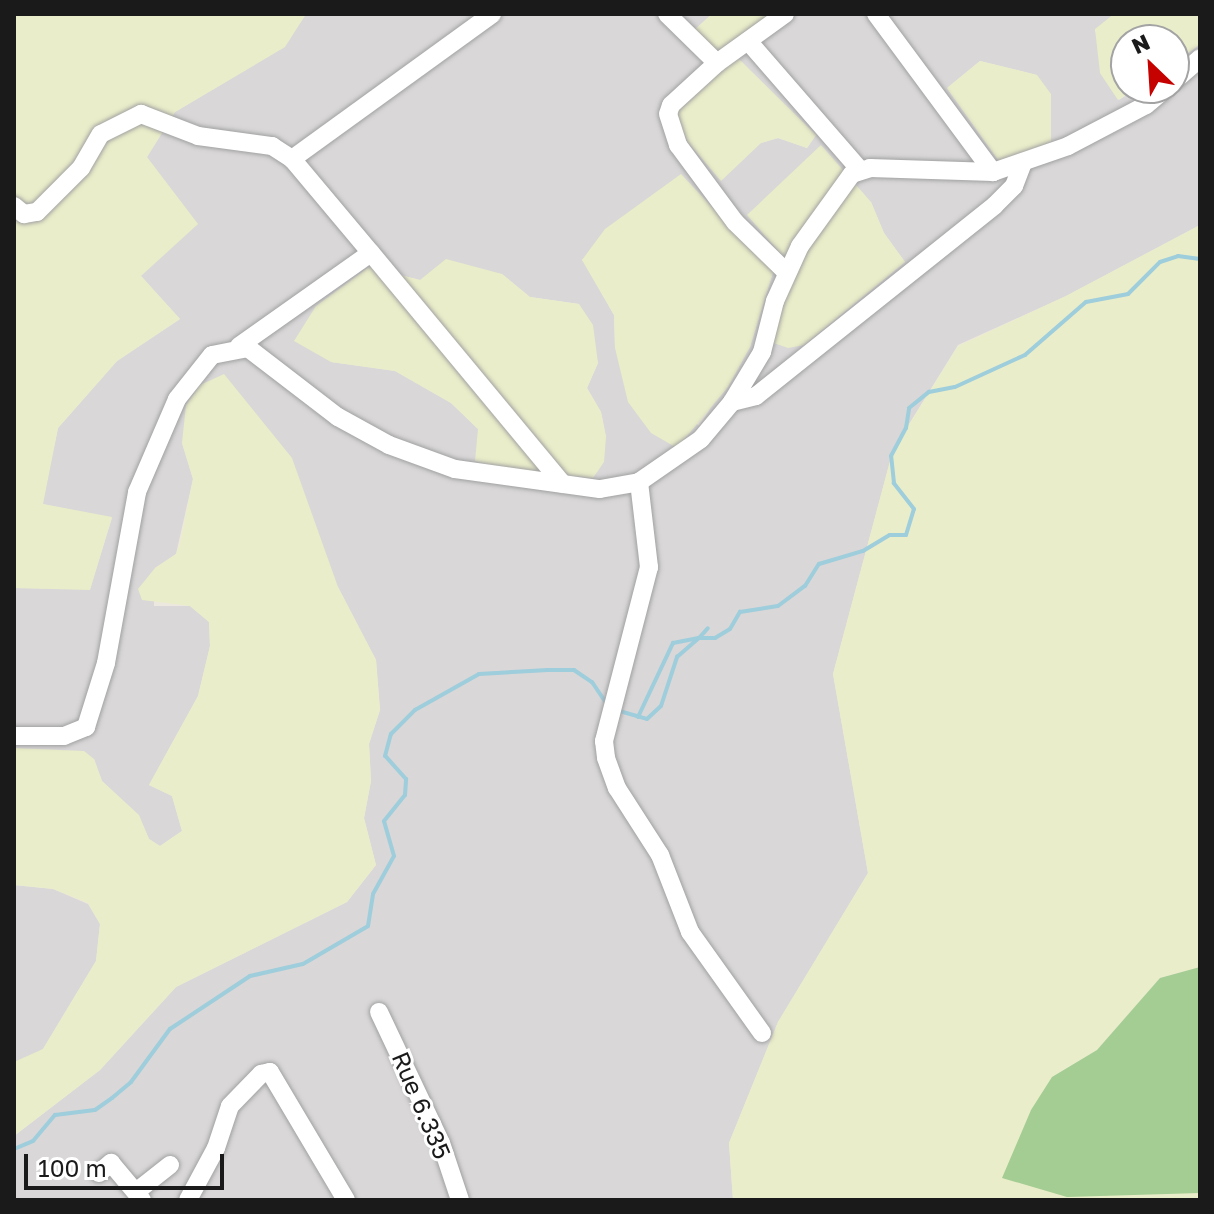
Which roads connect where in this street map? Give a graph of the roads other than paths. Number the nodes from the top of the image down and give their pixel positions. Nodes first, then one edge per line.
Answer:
1 (492, 14) edge
2 (667, 14) edge
3 (785, 14) edge
4 (876, 14) edge
5 (748, 41) junction
6 (717, 63) junction
7 (1147, 104) edge
8 (292, 159) junction
9 (1023, 163) junction
10 (860, 170) junction
11 (993, 172) junction
12 (14, 206) edge
13 (371, 253) junction
14 (786, 272) junction
15 (239, 346) junction
16 (732, 402) junction
17 (639, 482) junction
18 (563, 484) junction
19 (14, 736) edge
20 (379, 1012) dead end
21 (762, 1033) dead end
22 (170, 1165) dead end
23 (99, 1173) dead end
24 (139, 1196) edge
25 (194, 1198) edge
26 (346, 1200) edge
27 (460, 1200) edge

1 - 8 street
2 - 6 street
3 - 5 street
4 - 11 street
5 - 6 street
5 - 10 street
6 - 14 street
7 - 9 street
8 - 12 street
8 - 13 street
9 - 11 street
9 - 16 street
10 - 11 street
10 - 14 street
13 - 15 street
13 - 18 street
14 - 16 street
15 - 18 street
15 - 19 street
16 - 17 street
17 - 18 street
17 - 21 street
20 - 27 street, Rue 6.335
22 - 24 street
23 - 24 street
25 - 26 street

